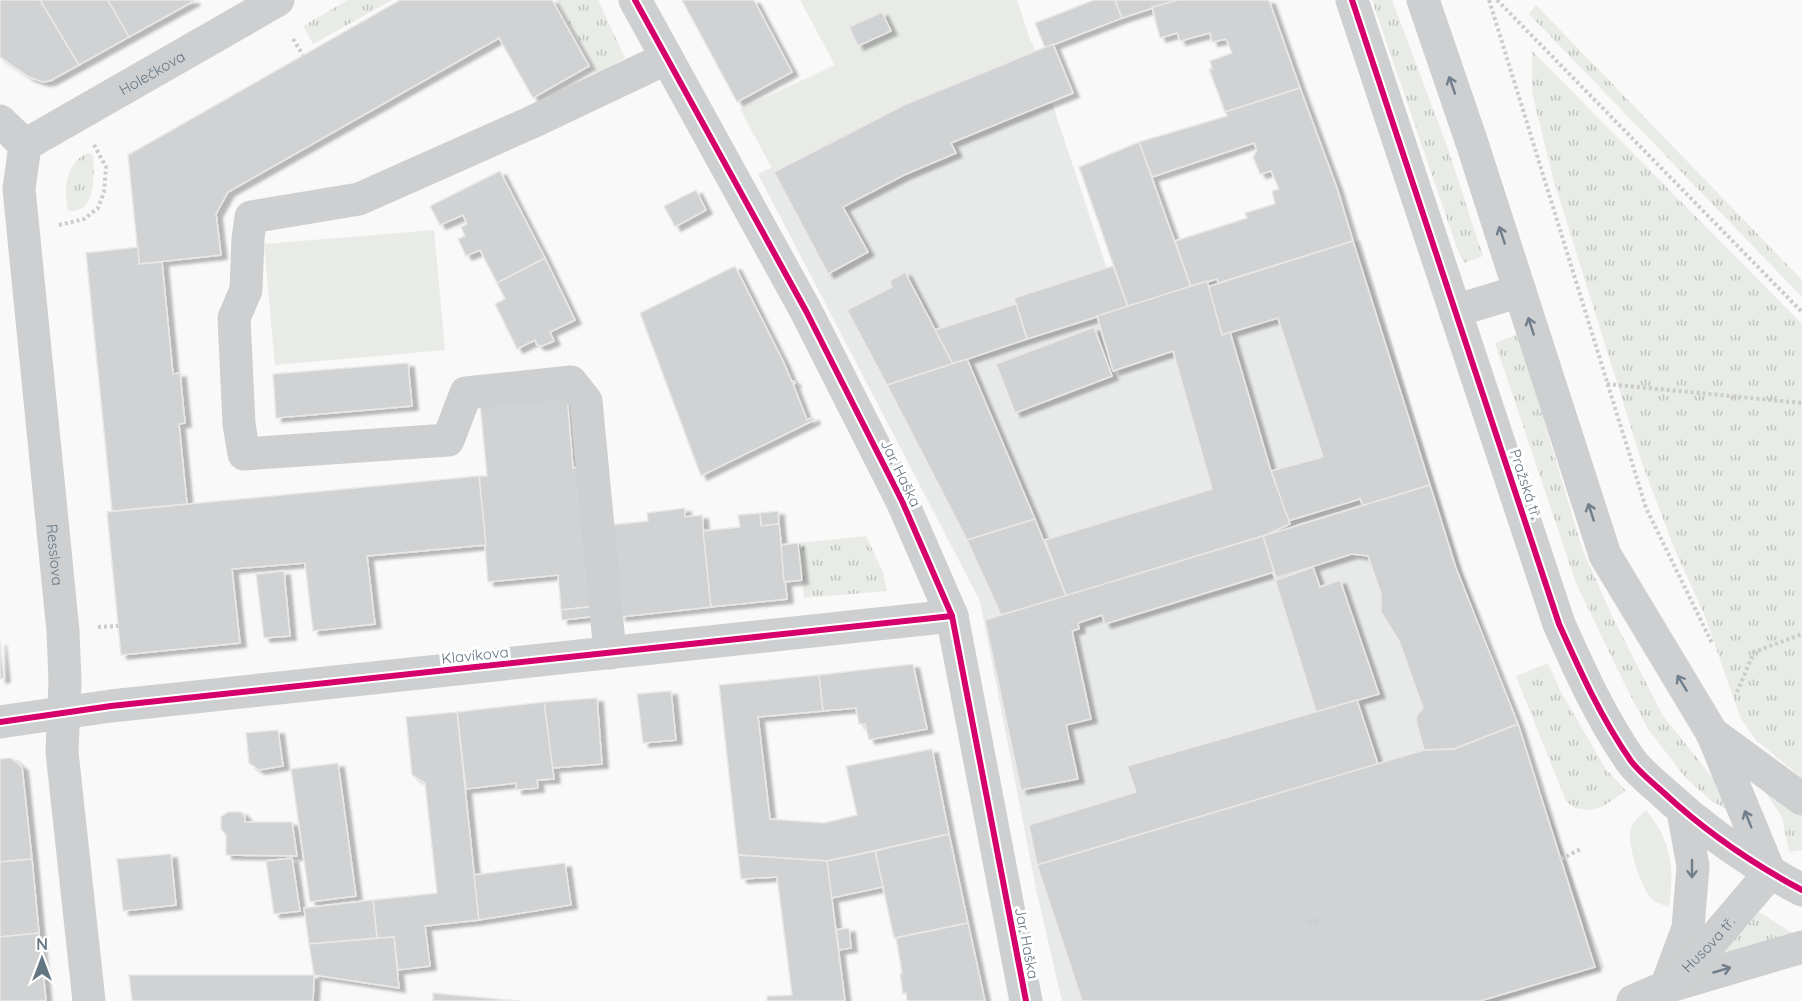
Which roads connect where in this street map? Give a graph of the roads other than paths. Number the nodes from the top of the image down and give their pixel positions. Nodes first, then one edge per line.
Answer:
1 (278, 0) edge
2 (635, 0) edge
3 (1352, 0) edge
4 (1423, 0) edge
5 (667, 58) junction
6 (0, 121) edge
7 (25, 145) junction
8 (1520, 291) junction
9 (1455, 311) junction
10 (952, 616) junction
11 (610, 653) junction
12 (63, 714) junction
13 (0, 722) edge
14 (1712, 733) junction
15 (1802, 799) edge
16 (1683, 811) junction
17 (1786, 871) edge
18 (1802, 890) edge
19 (1802, 947) edge
20 (1666, 987) junction
21 (89, 1001) edge
22 (1026, 1001) edge
23 (1633, 1001) edge

1 - 7 street, Holečkova
2 - 5 street, Jar. Haška
3 - 9 street, Pražská tř.
8 -> 4 street
5 - 10 street, Jar. Haška
5 - 11 street
6 - 7 street
7 - 12 street, Resslova
8 - 9 street
14 -> 8 street
9 - 16 street, Pražská tř.
10 - 11 street, Klavíkova
10 - 22 street, Jar. Haška
11 - 12 street, Klavíkova
12 - 13 street, Klavíkova
12 - 21 street, Resslova
14 - 15 street
17 -> 14 street
16 - 17 street, Pražská tř.
16 -> 20 street
17 - 18 street, Pražská tř.
17 - 20 street, Husova tř.
20 -> 19 street
20 - 23 street, Husova tř.

